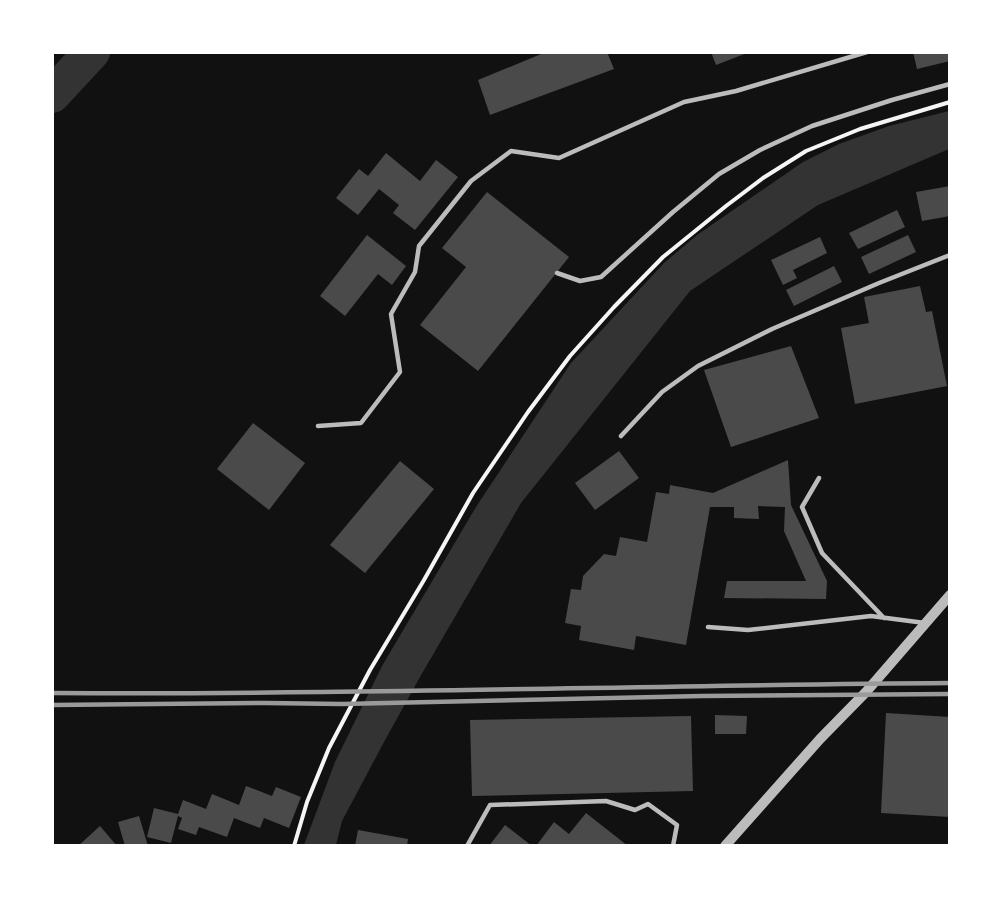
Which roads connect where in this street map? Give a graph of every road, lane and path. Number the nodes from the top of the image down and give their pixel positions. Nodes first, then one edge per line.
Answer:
1 (867, 52) edge
2 (950, 84) edge
3 (950, 102) edge
4 (950, 255) edge
5 (556, 273) dead end
6 (318, 426) dead end
7 (621, 436) dead end
8 (819, 478) dead end
9 (948, 600) edge
10 (884, 618) junction
11 (925, 623) junction
12 (708, 627) dead end
13 (294, 846) edge
14 (467, 846) edge
15 (673, 846) edge
16 (725, 846) edge

1 - 6 lane
2 - 5 lane
3 - 13 path
4 - 7 lane
8 - 10 lane
9 - 11 street
10 - 11 lane
10 - 12 lane
11 - 16 street
14 - 15 lane

